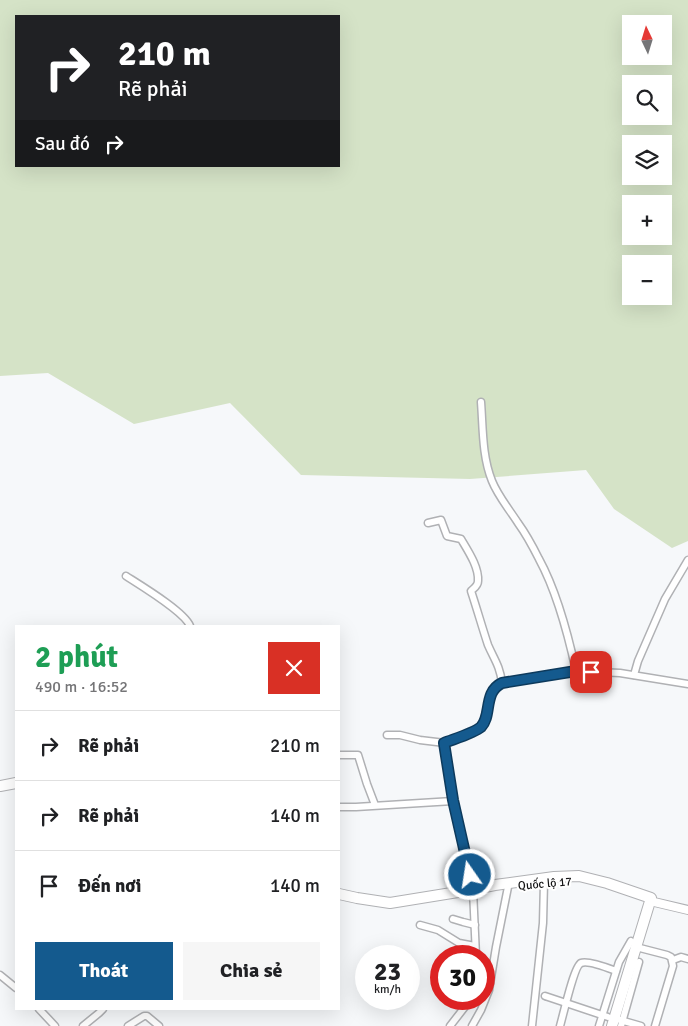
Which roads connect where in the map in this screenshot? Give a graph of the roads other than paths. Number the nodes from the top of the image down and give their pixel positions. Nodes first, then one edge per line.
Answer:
1 (481, 402) dead end
2 (428, 523) dead end
3 (688, 560) edge
4 (126, 576) dead end
5 (190, 625) edge
6 (576, 671) junction
7 (634, 675) junction
8 (502, 683) junction
9 (688, 684) edge
10 (388, 735) dead end
11 (444, 743) junction
12 (340, 755) edge
13 (15, 777) edge
14 (0, 780) edge
15 (15, 783) edge
16 (0, 786) edge
17 (453, 800) junction
18 (375, 805) junction
19 (340, 807) edge
20 (544, 882) junction
21 (501, 886) junction
22 (473, 892) junction
23 (340, 894) edge
24 (340, 898) edge
25 (647, 898) junction
26 (688, 908) edge
27 (453, 919) dead end
28 (420, 925) dead end
29 (475, 925) junction
30 (634, 944) junction
31 (470, 945) edge
32 (475, 945) edge
33 (688, 959) edge
34 (673, 960) junction
35 (639, 962) dead end
36 (616, 971) junction
37 (0, 975) edge
38 (15, 987) edge
39 (545, 996) dead end
40 (566, 1004) junction
41 (40, 1010) edge
42 (102, 1010) edge
43 (462, 1010) edge
44 (612, 1021) edge
45 (55, 1026) edge
46 (83, 1026) edge
47 (128, 1026) edge
48 (159, 1026) edge
49 (450, 1026) edge
50 (472, 1026) edge
51 (532, 1026) edge
52 (560, 1026) edge
53 (599, 1026) edge
54 (641, 1026) edge
55 (655, 1026) edge

1 - 6 street
2 - 8 street
3 - 7 street
4 - 5 street
6 - 7 street
6 - 8 street
7 - 9 street
8 - 11 street
10 - 11 street
11 - 17 street
12 - 18 street
13 - 14 highway
15 - 16 highway
17 - 18 street
17 - 22 street
18 - 19 street
20 - 21 highway, Quốc lộ 17
20 - 25 highway, Quốc lộ 17
20 - 51 street
21 - 22 highway
21 - 25 highway
21 - 50 street
22 - 23 highway
22 - 24 highway
22 - 29 street
25 - 26 main road
25 - 30 highway
27 - 29 street
28 - 31 street
29 - 32 street
30 - 34 street
30 - 36 street
30 - 44 highway
33 - 34 street
34 - 55 street
35 - 44 street
36 - 40 street
36 - 44 street
37 - 38 street
39 - 40 street
40 - 44 street
40 - 52 street
41 - 45 street
42 - 46 street
43 - 49 street
44 - 53 street
44 - 54 street
47 - 48 street

